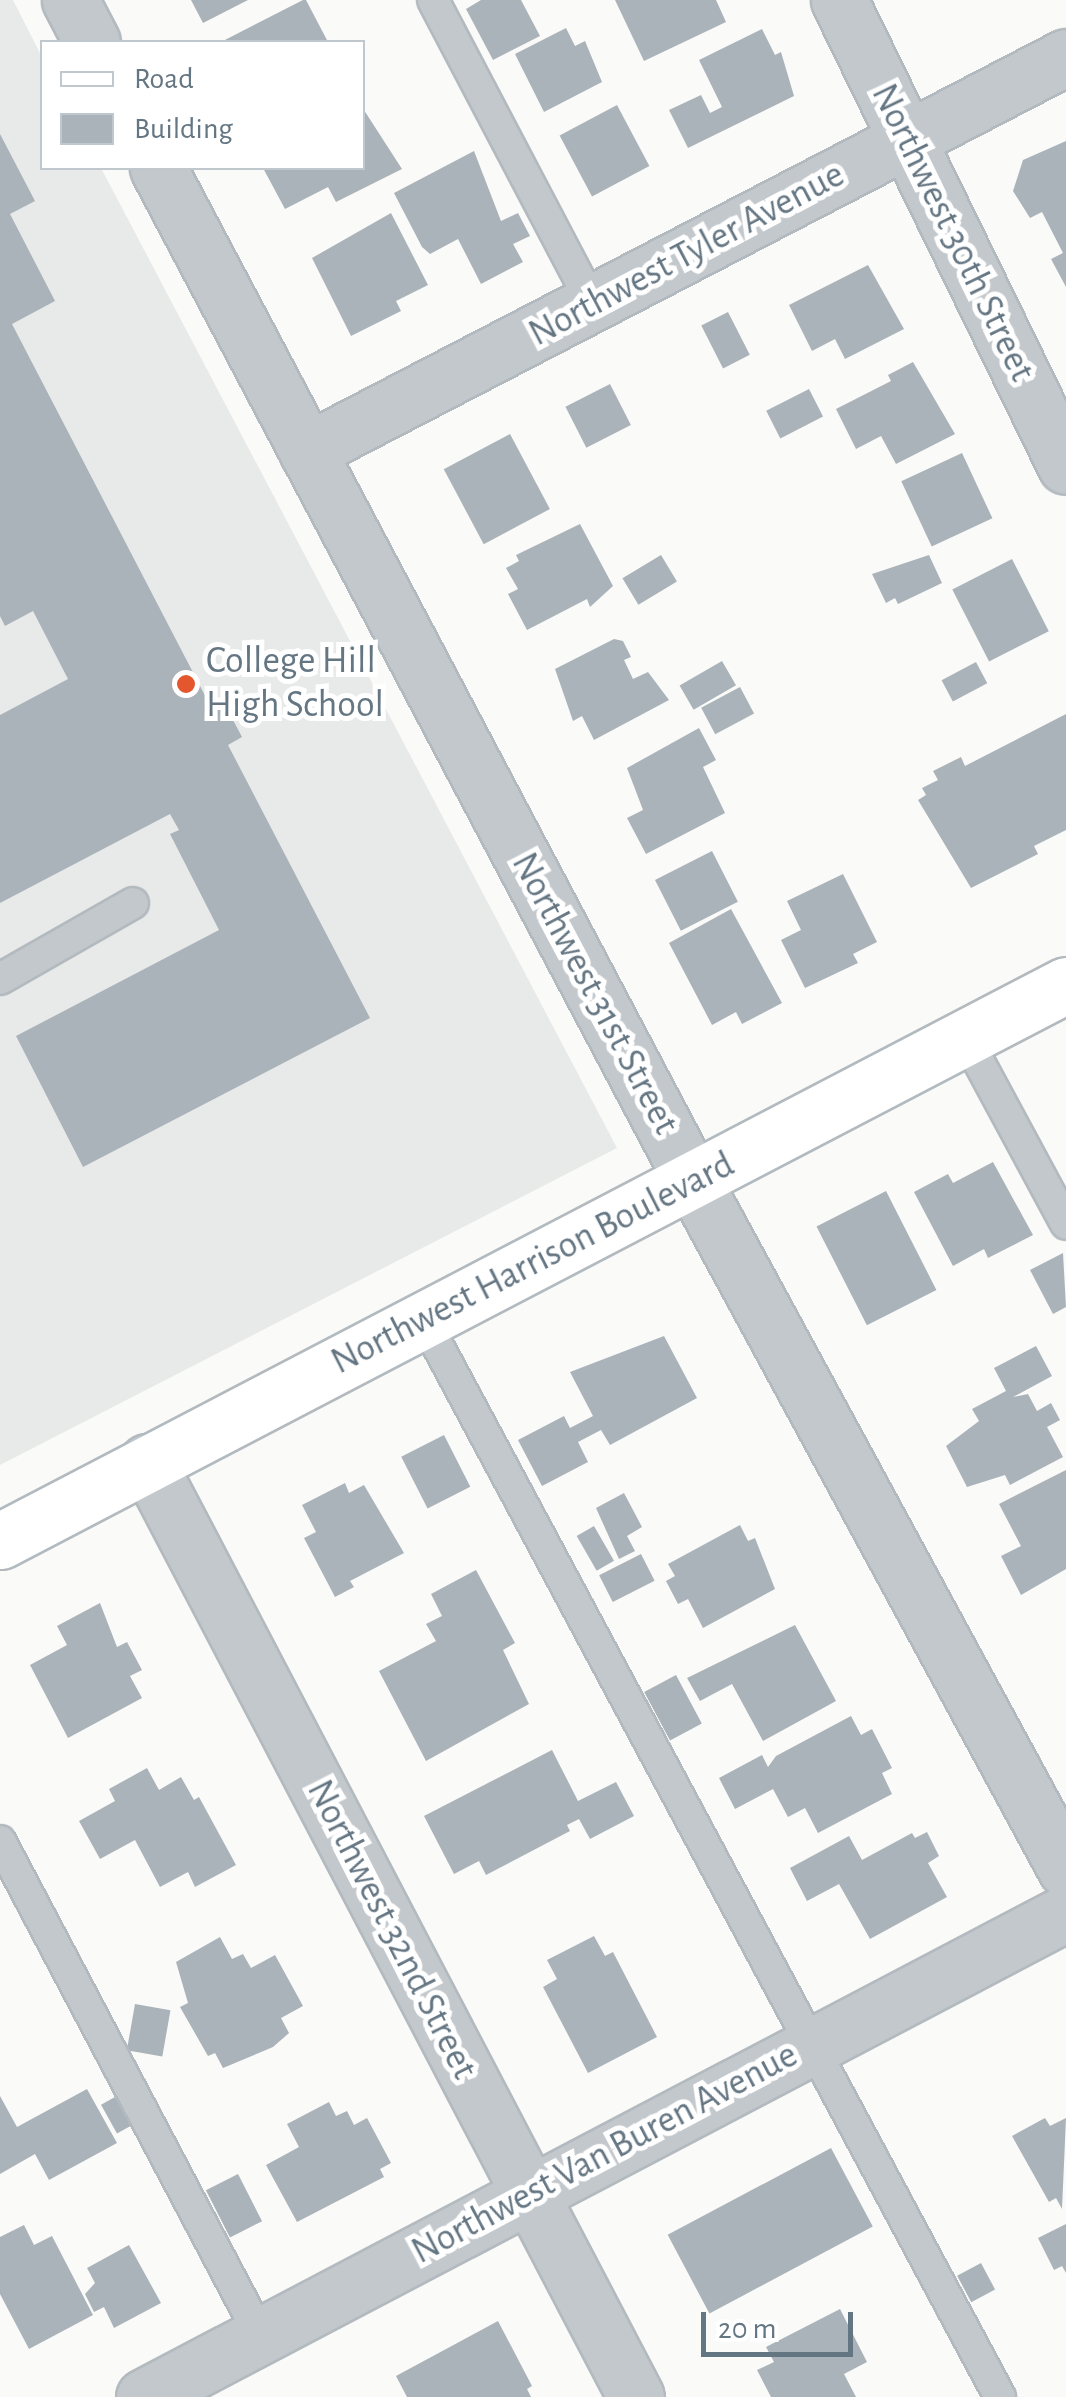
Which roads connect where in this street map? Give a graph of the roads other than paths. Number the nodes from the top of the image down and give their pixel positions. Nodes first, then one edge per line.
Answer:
1 (70, 0) edge
2 (434, 0) edge
3 (839, 0) edge
4 (91, 40) edge
5 (1066, 56) edge
6 (906, 139) junction
7 (159, 170) edge
8 (593, 305) junction
9 (306, 451) junction
10 (1066, 466) edge
11 (133, 903) dead end
12 (0, 979) edge
13 (1066, 985) edge
14 (966, 1038) junction
15 (694, 1182) junction
16 (1066, 1224) edge
17 (424, 1320) junction
18 (147, 1462) junction
19 (0, 1541) edge
20 (0, 1841) edge
21 (1066, 1869) edge
22 (1066, 1912) edge
23 (808, 2046) junction
24 (529, 2195) junction
25 (260, 2335) junction
26 (144, 2397) edge
27 (636, 2397) edge
28 (1000, 2397) edge

1 - 4 street
2 - 8 lane
3 - 6 street, Northwest 30th Street
5 - 6 street, Northwest Tyler Avenue
6 - 8 street, Northwest Tyler Avenue
6 - 10 street, Northwest 30th Street
7 - 9 street, Northwest 31st Street
8 - 9 street, Northwest Tyler Avenue
9 - 15 street, Northwest 31st Street
11 - 12 lane
13 - 14 main road, Northwest Harrison Boulevard
14 - 15 main road, Northwest Harrison Boulevard
14 - 16 lane
15 - 17 main road, Northwest Harrison Boulevard
15 - 21 street, Northwest 31st Street
17 - 18 main road, Northwest Harrison Boulevard
17 - 23 lane
18 - 19 main road, Northwest Harrison Boulevard
18 - 24 street, Northwest 32nd Street
20 - 25 lane
22 - 23 street, Northwest Van Buren Avenue
23 - 24 street, Northwest Van Buren Avenue
23 - 28 lane
24 - 25 street, Northwest Van Buren Avenue
24 - 27 street, Northwest 32nd Street
25 - 26 street, Northwest Van Buren Avenue

